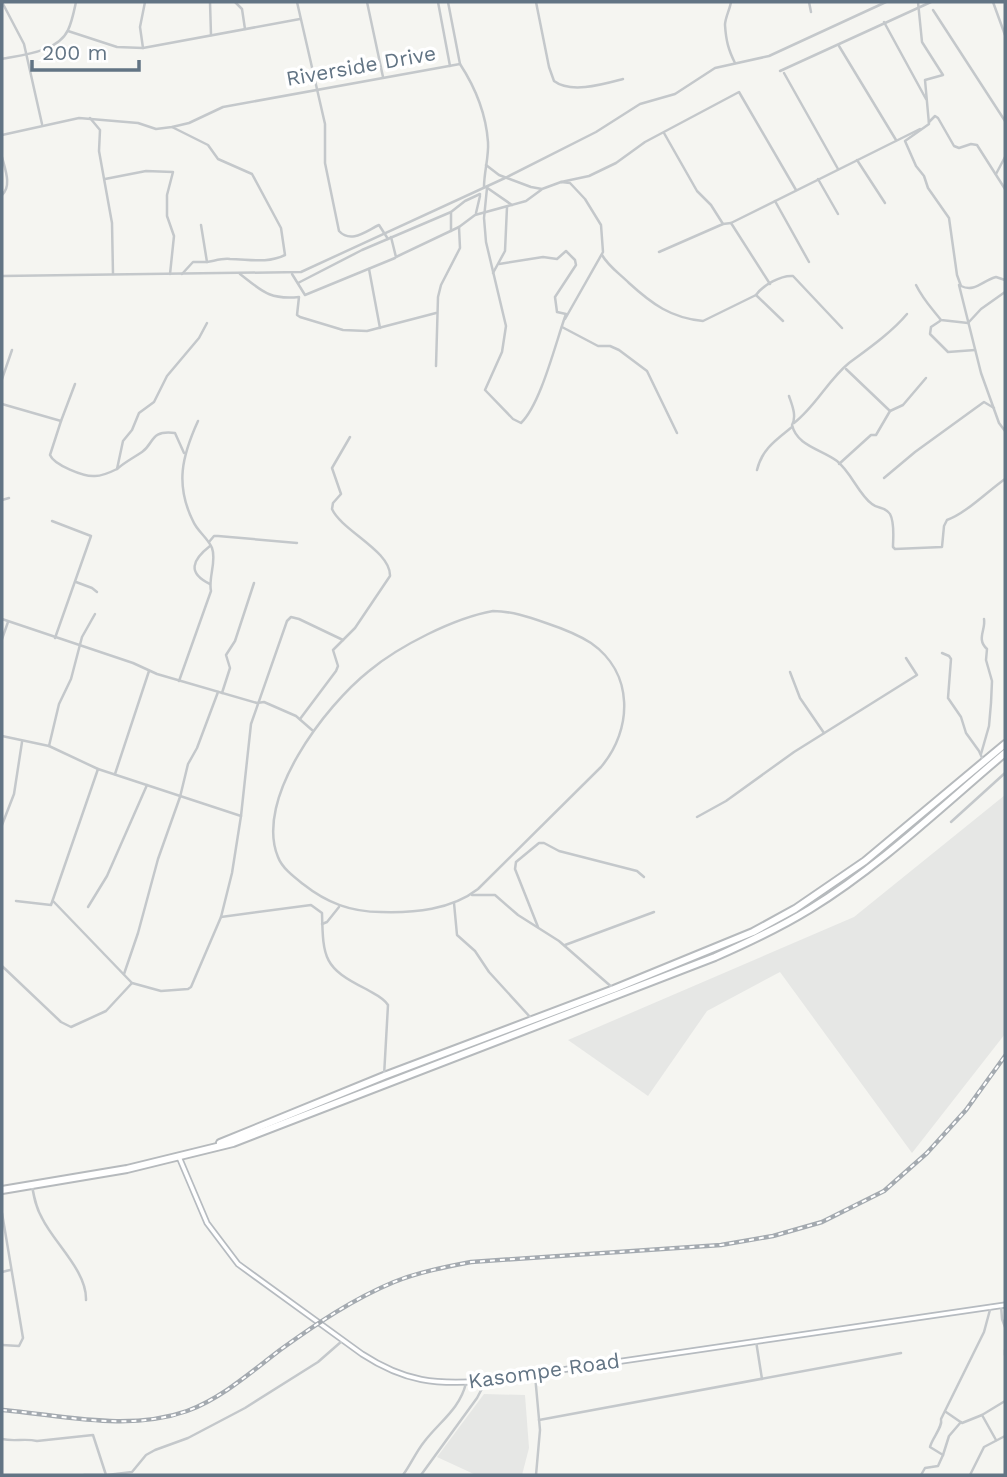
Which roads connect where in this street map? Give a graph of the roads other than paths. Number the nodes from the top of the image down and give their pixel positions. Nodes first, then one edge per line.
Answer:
1 (2, 2) edge
2 (76, 2) edge
3 (145, 2) edge
4 (210, 2) edge
5 (235, 2) edge
6 (297, 2) edge
7 (367, 2) edge
8 (438, 2) edge
9 (448, 2) edge
10 (536, 2) edge
11 (731, 2) edge
12 (809, 2) edge
13 (886, 2) edge
14 (931, 2) edge
15 (993, 2) edge
16 (919, 4) edge
17 (933, 10) dead end
18 (811, 12) dead end
19 (300, 19) junction
20 (884, 22) junction
21 (245, 29) junction
22 (68, 31) junction
23 (1005, 35) edge
24 (211, 36) junction
25 (839, 46) junction
26 (143, 48) junction
27 (27, 55) junction
28 (2, 60) edge
29 (460, 64) junction
30 (735, 64) junction
31 (450, 66) junction
32 (383, 77) junction
33 (623, 79) dead end
34 (316, 89) junction
35 (927, 102) junction
36 (90, 118) junction
37 (1005, 121) edge
38 (929, 123) junction
39 (42, 125) junction
40 (172, 127) junction
41 (664, 133) junction
42 (2, 135) edge
43 (897, 140) junction
44 (2, 157) edge
45 (1005, 157) edge
46 (857, 160) junction
47 (486, 165) junction
48 (838, 169) junction
49 (996, 174) junction
50 (104, 178) junction
51 (505, 178) junction
52 (818, 179) junction
53 (561, 182) junction
54 (485, 188) junction
55 (542, 189) junction
56 (1005, 189) edge
57 (796, 190) junction
58 (480, 194) junction
59 (2, 195) edge
60 (775, 201) junction
61 (886, 203) dead end
62 (512, 205) junction
63 (507, 206) junction
64 (451, 212) junction
65 (485, 213) junction
66 (838, 214) dead end
67 (475, 215) junction
68 (730, 223) junction
69 (723, 224) junction
70 (201, 225) dead end
71 (459, 227) junction
72 (451, 231) junction
73 (386, 233) junction
74 (390, 238) junction
75 (659, 252) dead end
76 (601, 255) junction
77 (396, 257) junction
78 (207, 262) junction
79 (809, 262) dead end
80 (499, 264) junction
81 (369, 269) junction
82 (113, 274) junction
83 (170, 274) junction
84 (181, 274) junction
85 (240, 274) junction
86 (292, 274) junction
87 (493, 274) junction
88 (2, 276) edge
89 (1005, 280) edge
90 (958, 282) junction
91 (298, 283) junction
92 (770, 284) junction
93 (916, 285) dead end
94 (1005, 292) edge
95 (756, 295) junction
96 (436, 313) junction
97 (907, 314) dead end
98 (941, 320) junction
99 (783, 321) dead end
100 (207, 323) dead end
101 (968, 323) junction
102 (562, 326) junction
103 (380, 328) junction
104 (842, 328) dead end
105 (12, 350) dead end
106 (975, 350) junction
107 (436, 366) dead end
108 (845, 368) junction
109 (2, 379) edge
110 (926, 379) dead end
111 (75, 384) dead end
112 (789, 396) dead end
113 (2, 404) edge
114 (994, 408) junction
115 (890, 411) junction
116 (61, 421) junction
117 (198, 421) dead end
118 (792, 426) junction
119 (1005, 431) edge
120 (677, 433) dead end
121 (350, 437) dead end
122 (185, 454) junction
123 (839, 464) junction
124 (117, 469) junction
125 (757, 470) dead end
126 (884, 478) dead end
127 (1005, 479) edge
128 (9, 498) dead end
129 (2, 500) edge
130 (52, 522) dead end
131 (206, 540) junction
132 (297, 543) dead end
133 (210, 546) junction
134 (76, 582) junction
135 (254, 583) dead end
136 (210, 584) junction
137 (97, 592) dead end
138 (95, 614) dead end
139 (2, 619) edge
140 (984, 619) dead end
141 (8, 622) junction
142 (55, 638) junction
143 (2, 639) edge
144 (343, 640) junction
145 (79, 646) junction
146 (942, 653) dead end
147 (906, 658) dead end
148 (149, 671) junction
149 (790, 672) dead end
150 (179, 681) junction
151 (220, 693) junction
152 (257, 703) junction
153 (300, 719) junction
154 (313, 731) junction
155 (824, 733) junction
156 (2, 736) edge
157 (22, 742) junction
158 (1005, 744) edge
159 (50, 746) junction
160 (1005, 753) edge
161 (982, 758) junction
162 (98, 769) junction
163 (1005, 773) edge
164 (115, 774) junction
165 (147, 785) junction
166 (180, 797) junction
167 (241, 816) junction
168 (697, 817) dead end
169 (951, 822) dead end
170 (2, 825) edge
171 (644, 877) dead end
172 (470, 895) junction
173 (16, 901) dead end
174 (53, 901) junction
175 (454, 903) junction
176 (340, 906) junction
177 (88, 907) dead end
178 (654, 912) dead end
179 (221, 917) junction
180 (322, 924) junction
181 (538, 927) junction
182 (564, 946) junction
183 (2, 966) edge
184 (124, 974) junction
185 (132, 982) junction
186 (614, 989) junction
187 (533, 1020) junction
188 (384, 1076) junction
189 (208, 1149) junction
190 (179, 1157) junction
191 (32, 1186) junction
192 (2, 1191) edge
193 (2, 1213) edge
194 (10, 1270) junction
195 (2, 1272) edge
196 (86, 1300) dead end
197 (1003, 1305) edge
198 (991, 1306) junction
199 (1005, 1327) edge
200 (342, 1341) junction
201 (756, 1341) junction
202 (2, 1345) edge
203 (901, 1353) dead end
204 (535, 1374) junction
205 (762, 1379) junction
206 (486, 1381) junction
207 (466, 1383) junction
208 (1005, 1401) edge
209 (946, 1412) junction
210 (982, 1415) junction
211 (539, 1420) junction
212 (961, 1422) junction
213 (1005, 1436) edge
214 (2, 1440) edge
215 (996, 1440) junction
216 (943, 1455) junction
217 (84, 1475) edge
218 (105, 1475) edge
219 (404, 1475) edge
220 (421, 1475) edge
221 (536, 1475) edge
222 (921, 1475) edge
223 (970, 1475) edge

1 - 27 street
2 - 22 street
3 - 26 street
4 - 24 street
5 - 21 street
6 - 19 street
7 - 32 street
8 - 31 street
9 - 29 street, Riverside Drive
10 - 33 street
11 - 30 street
12 - 18 street
13 - 30 street
14 - 16 street
15 - 23 street
16 - 20 street
16 - 35 street
17 - 37 street
19 - 21 street
19 - 34 street
20 - 25 street
20 - 35 street
21 - 24 street
22 - 26 street
22 - 27 street
24 - 26 street
25 - 43 street
25 - 48 street
27 - 28 street
27 - 39 street
29 - 31 street, Riverside Drive
29 - 47 street
30 - 51 street
31 - 32 street, Riverside Drive
32 - 34 street, Riverside Drive
34 - 40 street, Riverside Drive
34 - 73 street
35 - 38 street
36 - 39 street, Riverside Drive
36 - 40 street, Riverside Drive
36 - 50 street
38 - 43 street
38 - 49 street
38 - 90 street
39 - 42 street, Riverside Drive
40 - 78 street
41 - 53 street
41 - 57 street
41 - 69 street
43 - 46 street
44 - 59 street
45 - 49 street
46 - 48 street
46 - 61 street
47 - 51 street
47 - 54 street
48 - 52 street
49 - 56 street
50 - 82 street
50 - 83 street
51 - 54 street
51 - 55 street
52 - 57 street
52 - 66 street
53 - 55 street
53 - 76 street
54 - 58 street
54 - 62 street
54 - 65 street
54 - 73 street
55 - 62 street
57 - 60 street
58 - 64 street
58 - 67 street
60 - 68 street
60 - 79 street
62 - 63 street
63 - 65 street
63 - 80 street
64 - 72 street
64 - 74 street
65 - 67 street
65 - 87 street
67 - 71 street
68 - 69 street
68 - 92 street
69 - 75 street
70 - 78 street
71 - 72 street
71 - 96 street
72 - 77 street
73 - 74 street
73 - 86 street
74 - 77 street
74 - 91 street
76 - 95 street
76 - 102 street
77 - 81 street
78 - 84 street
80 - 87 street
80 - 102 street
81 - 91 street
81 - 103 street
82 - 83 street
82 - 88 street
83 - 84 street
84 - 85 street
85 - 86 street
85 - 103 street
86 - 91 street
87 - 102 street
89 - 90 street
90 - 101 street
92 - 95 street
92 - 104 street
93 - 98 street
94 - 101 street
95 - 99 street
96 - 103 street
96 - 107 street
97 - 108 street
98 - 101 street
98 - 106 street
100 - 124 street
101 - 106 street
102 - 120 street
105 - 109 street
106 - 114 street
108 - 115 street
108 - 118 street
110 - 115 street
111 - 116 street
112 - 118 street
113 - 116 street
114 - 119 street
114 - 126 street
115 - 123 street
116 - 124 street
117 - 122 street
118 - 123 street
118 - 125 street
121 - 144 street
122 - 124 street
122 - 131 street
123 - 127 street
128 - 129 street
130 - 134 street
131 - 132 street
131 - 133 street
133 - 136 street
133 - 136 street
134 - 137 street
134 - 142 street
135 - 151 street
136 - 150 street
138 - 145 street
139 - 141 street
140 - 161 street
141 - 142 street
141 - 143 street
142 - 145 street
144 - 152 street
144 - 153 street
145 - 148 street
145 - 159 street
146 - 161 street
147 - 155 street
148 - 150 street
148 - 164 street
149 - 155 street
150 - 151 street
151 - 152 street
151 - 166 street
152 - 153 street
152 - 167 street
153 - 154 street
154 - 172 street
154 - 176 street
155 - 168 street
156 - 157 street
157 - 159 street
157 - 170 street
158 - 161 highway
159 - 162 street
160 - 189 highway
161 - 186 highway
162 - 164 street
162 - 174 street
163 - 169 street
164 - 165 street
165 - 166 street
165 - 177 street
166 - 167 street
166 - 184 street
167 - 179 street
171 - 181 street
172 - 175 street
172 - 181 street
173 - 174 street
174 - 184 street
175 - 176 street
175 - 187 street
176 - 180 street
178 - 182 street
179 - 180 street
179 - 185 street
180 - 188 street
181 - 182 street
182 - 186 street
183 - 185 street
184 - 185 street
186 - 187 highway
187 - 188 highway
188 - 189 highway
189 - 190 highway
190 - 191 highway
190 - 200 street, Kasompe Road
191 - 192 highway
191 - 196 street
193 - 194 street
194 - 195 street
194 - 202 street
197 - 198 street, Kasompe Road
197 - 199 street
198 - 201 street, Kasompe Road
198 - 209 street
200 - 207 street, Kasompe Road
200 - 218 street
201 - 204 street, Kasompe Road
201 - 205 street
203 - 205 street
204 - 206 street, Kasompe Road
204 - 211 street
205 - 211 street
206 - 207 street, Kasompe Road
206 - 220 street
207 - 219 street
208 - 210 street
209 - 212 street
209 - 216 street
210 - 212 street
210 - 215 street
211 - 221 street
212 - 216 street
213 - 215 street
214 - 218 street
215 - 223 street
216 - 222 street
217 - 218 street

